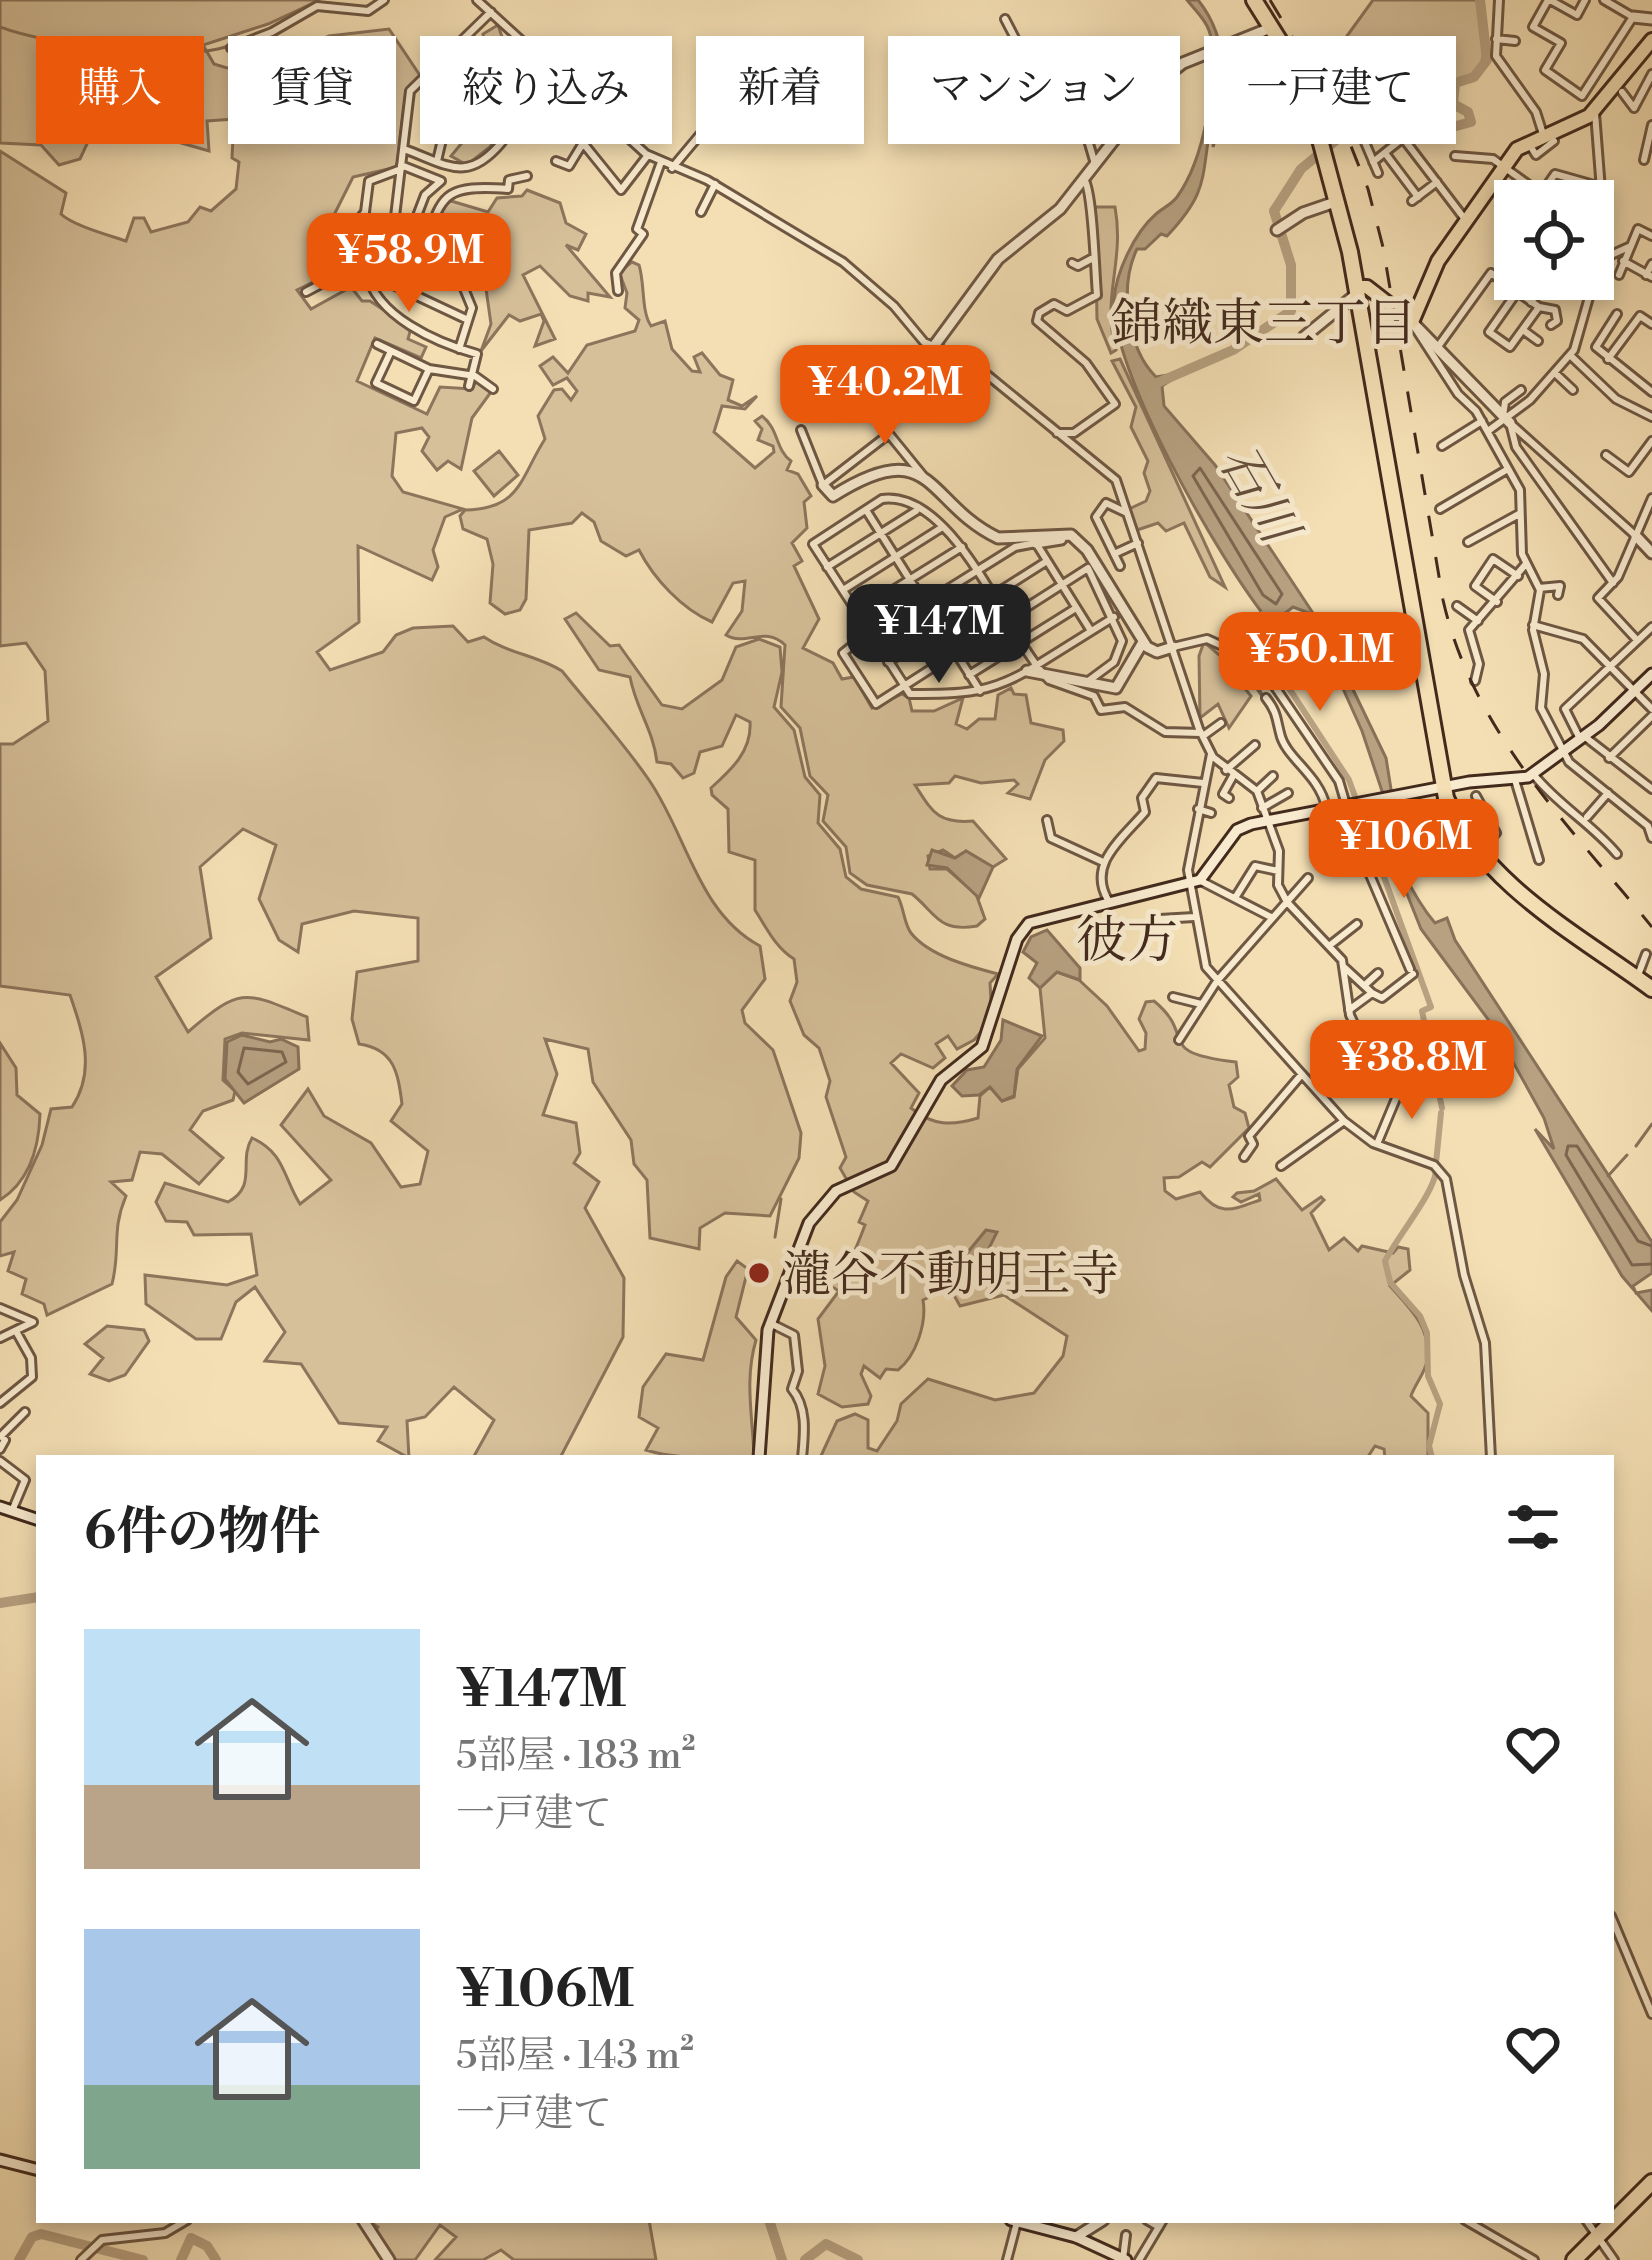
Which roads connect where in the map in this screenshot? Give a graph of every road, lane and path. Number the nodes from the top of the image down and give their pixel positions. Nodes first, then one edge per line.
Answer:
1 (384, 0) edge
2 (478, 0) edge
3 (1254, 0) edge
4 (1497, 0) edge
5 (1549, 0) edge
6 (1585, 0) edge
7 (1606, 1) edge
8 (491, 12) junction
9 (1633, 17) junction
10 (1005, 19) dead end
11 (1652, 19) edge
12 (1273, 27) junction
13 (256, 36) edge
14 (467, 36) edge
15 (517, 36) edge
16 (1496, 39) junction
17 (1515, 41) dead end
18 (1651, 44) edge
19 (1652, 74) edge
20 (420, 82) edge
21 (1642, 86) junction
22 (1652, 91) edge
23 (1622, 92) dead end
24 (1594, 112) junction
25 (1652, 124) edge
26 (1548, 137) junction
27 (696, 139) edge
28 (441, 144) dead end
29 (500, 144) edge
30 (635, 144) edge
31 (1366, 144) edge
32 (404, 148) junction
33 (1648, 148) edge
34 (1385, 153) junction
35 (648, 155) junction
36 (1455, 156) dead end
37 (556, 160) dead end
38 (1644, 160) dead end
39 (437, 161) junction
40 (662, 162) junction
41 (1373, 162) junction
42 (1096, 164) junction
43 (1505, 166) junction
44 (401, 167) junction
45 (672, 168) junction
46 (1378, 172) dead end
47 (526, 176) dead end
48 (1084, 179) junction
49 (1523, 180) edge
50 (1600, 180) edge
51 (1438, 182) junction
52 (715, 184) junction
53 (1335, 202) junction
54 (701, 212) dead end
55 (1466, 221) junction
56 (394, 223) junction
57 (1280, 229) dead end
58 (1652, 236) edge
59 (377, 246) junction
60 (1631, 246) junction
61 (1614, 254) edge
62 (1090, 259) junction
63 (361, 261) junction
64 (1623, 261) junction
65 (416, 263) junction
66 (1072, 263) dead end
67 (1652, 264) edge
68 (367, 272) junction
69 (1494, 275) edge
70 (1619, 275) dead end
71 (1649, 276) edge
72 (1359, 290) junction
73 (618, 291) dead end
74 (306, 292) dead end
75 (1511, 300) edge
76 (1528, 300) edge
77 (1538, 300) edge
78 (1588, 300) edge
79 (1535, 305) junction
80 (1617, 314) dead end
81 (468, 320) junction
82 (1412, 322) junction
83 (1652, 323) edge
84 (1551, 325) dead end
85 (1610, 327) junction
86 (1522, 330) junction
87 (1625, 336) junction
88 (1304, 337) dead end
89 (1538, 341) dead end
90 (377, 344) dead end
91 (934, 346) junction
92 (1437, 348) junction
93 (459, 349) junction
94 (392, 351) junction
95 (1571, 356) junction
96 (1608, 358) junction
97 (429, 369) junction
98 (1555, 374) junction
99 (472, 375) junction
100 (1572, 385) dead end
101 (469, 386) dead end
102 (493, 389) dead end
103 (1521, 390) dead end
104 (1652, 392) edge
105 (1652, 417) edge
106 (1506, 419) junction
107 (1482, 421) junction
108 (802, 430) dead end
109 (1488, 431) junction
110 (1057, 433) junction
111 (1652, 441) edge
112 (1442, 446) dead end
113 (1606, 455) dead end
114 (1508, 469) junction
115 (926, 482) junction
116 (823, 485) junction
117 (1652, 498) edge
118 (1441, 509) dead end
119 (866, 510) junction
120 (917, 511) junction
121 (1126, 511) junction
122 (1519, 514) junction
123 (941, 528) junction
124 (880, 534) junction
125 (1636, 536) junction
126 (1078, 540) junction
127 (1468, 542) dead end
128 (1036, 543) junction
129 (1138, 543) junction
130 (962, 547) junction
131 (1652, 553) edge
132 (1114, 554) junction
133 (895, 557) junction
134 (1047, 561) junction
135 (1526, 565) junction
136 (1120, 566) dead end
137 (827, 567) junction
138 (978, 570) junction
139 (1518, 576) junction
140 (910, 580) junction
141 (1613, 583) junction
142 (1062, 585) junction
143 (1539, 588) junction
144 (842, 590) junction
145 (994, 595) junction
146 (1558, 595) dead end
147 (1497, 602) junction
148 (925, 604) junction
149 (1456, 606) dead end
150 (1076, 608) junction
151 (856, 613) junction
152 (1114, 617) junction
153 (1008, 618) junction
154 (1478, 621) junction
155 (1534, 625) junction
156 (1652, 626) edge
157 (940, 629) junction
158 (1091, 631) junction
159 (870, 635) junction
160 (1636, 638) junction
161 (1023, 641) junction
162 (1143, 642) junction
163 (1173, 647) junction
164 (955, 652) junction
165 (887, 662) junction
166 (1609, 665) junction
167 (1036, 670) junction
168 (1652, 674) edge
169 (969, 675) junction
170 (1475, 681) dead end
171 (1087, 682) junction
172 (901, 685) junction
173 (1634, 691) junction
174 (980, 692) junction
175 (1266, 698) dead end
176 (1652, 712) edge
177 (1221, 723) dead end
178 (1202, 735) junction
179 (1582, 737) junction
180 (1255, 745) dead end
181 (1564, 752) junction
182 (1210, 754) junction
183 (1609, 758) junction
184 (1230, 773) junction
185 (1534, 774) junction
186 (1273, 776) dead end
187 (1515, 780) junction
188 (1203, 783) junction
189 (1437, 788) junction
190 (1652, 789) edge
191 (1257, 791) junction
192 (1288, 793) dead end
193 (1608, 793) junction
194 (1476, 796) dead end
195 (1229, 798) dead end
196 (1347, 804) junction
197 (1326, 807) junction
198 (1262, 808) junction
199 (1198, 809) junction
200 (1211, 812) dead end
201 (1586, 818) junction
202 (1047, 820) dead end
203 (1266, 821) junction
204 (1649, 825) edge
205 (1652, 838) edge
206 (1358, 849) junction
207 (1477, 852) junction
208 (1617, 854) dead end
209 (1539, 860) dead end
210 (1101, 862) junction
211 (1344, 868) dead end
212 (1278, 871) junction
213 (1309, 878) dead end
214 (1193, 881) junction
215 (1235, 898) junction
216 (1108, 900) junction
217 (1287, 902) junction
218 (1193, 916) junction
219 (1271, 917) junction
220 (1160, 919) dead end
221 (1357, 924) dead end
222 (1329, 946) junction
223 (1646, 954) dead end
224 (1345, 968) junction
225 (1378, 973) dead end
226 (1637, 978) junction
227 (1217, 981) junction
228 (1366, 984) junction
229 (1652, 989) edge
230 (1372, 993) junction
231 (1173, 998) dead end
232 (1201, 1004) junction
233 (1349, 1010) junction
234 (1179, 1040) dead end
235 (1302, 1073) junction
236 (1344, 1121) junction
237 (1378, 1144) junction
238 (1244, 1157) dead end
239 (1280, 1166) dead end
240 (0, 1308) edge
241 (770, 1323) junction
242 (17, 1333) junction
243 (0, 1338) edge
244 (1, 1400) edge
245 (25, 1412) dead end
246 (0, 1435) edge
247 (0, 1449) edge
248 (759, 1455) edge
249 (803, 1455) edge
250 (1491, 1455) edge
251 (0, 1461) edge
252 (6, 1509) edge
253 (36, 1519) edge
254 (1614, 1923) edge
255 (1652, 2014) edge
256 (0, 2160) edge
257 (36, 2169) edge
258 (1652, 2182) edge
259 (1652, 2192) edge
260 (182, 2223) edge
261 (364, 2223) edge
262 (1014, 2223) edge
263 (1022, 2223) edge
264 (1098, 2223) edge
265 (1474, 2223) edge
266 (1589, 2223) edge
267 (1161, 2224) edge
268 (1126, 2235) dead end
269 (1076, 2237) junction
270 (1602, 2237) junction
271 (1125, 2259) edge
272 (81, 2260) edge
273 (389, 2260) edge
274 (1007, 2260) edge
275 (1139, 2260) edge
276 (1534, 2260) edge
277 (1574, 2260) edge
278 (1585, 2260) edge
279 (1614, 2260) edge

1 - 13 street
2 - 8 street
3 - 12 highway
4 - 16 street
5 - 6 street
5 - 9 street
7 - 9 street
8 - 14 street
8 - 15 street
9 - 11 street
10 - 42 street
12 - 42 street
12 - 53 highway
16 - 17 street
16 - 26 street
18 - 24 main road
19 - 21 street
20 - 32 street
21 - 22 street
21 - 23 street
24 - 26 main road
24 - 50 street
25 - 33 street
26 - 43 main road
27 - 45 street
28 - 39 street
29 - 39 street
30 - 35 street
31 - 41 street
32 - 39 street
32 - 44 street
33 - 38 street
34 - 41 street
34 - 51 street
34 - 51 street
35 - 37 street
35 - 40 street
36 - 43 street
40 - 45 street
40 - 73 street
41 - 46 street
42 - 48 street
43 - 49 street
43 - 55 main road
44 - 56 street
44 - 56 street
44 - 63 street
45 - 52 street
47 - 65 street
48 - 62 street
48 - 91 street
51 - 55 street
52 - 54 street
52 - 91 street
53 - 57 street
53 - 72 highway
55 - 82 main road
56 - 59 street
58 - 60 street
59 - 63 street
59 - 65 street
60 - 61 street
60 - 64 street
62 - 66 street
62 - 110 street
63 - 68 street
63 - 74 street
64 - 70 street
64 - 71 street
65 - 81 street
67 - 71 street
68 - 81 street
68 - 93 street
69 - 92 street
72 - 82 main road
72 - 88 street
72 - 189 highway
75 - 86 street
76 - 79 street
77 - 79 street
78 - 95 street
79 - 84 street
79 - 86 street
80 - 85 street
81 - 93 street
82 - 92 street
82 - 107 street
83 - 87 street
85 - 87 street
85 - 96 street
86 - 89 street
87 - 96 street
90 - 94 street
91 - 110 street
92 - 106 street
93 - 99 street
94 - 97 street
94 - 97 street
95 - 98 street
95 - 105 street
96 - 104 street
97 - 99 street
98 - 100 street
98 - 106 street
99 - 101 street
99 - 102 street
103 - 106 street
106 - 109 street
106 - 125 street
106 - 141 street
107 - 109 street
107 - 112 street
108 - 116 street
109 - 114 street
110 - 121 street
111 - 113 street
114 - 118 street
114 - 122 street
115 - 116 street
115 - 116 street
115 - 126 street
117 - 125 street
119 - 120 street
119 - 124 street
119 - 137 street
120 - 123 street
120 - 124 street
121 - 129 street
121 - 132 street
122 - 127 street
122 - 135 street
123 - 130 street
123 - 133 street
124 - 133 street
124 - 137 street
125 - 131 street
125 - 141 street
126 - 128 street
126 - 162 street
128 - 134 street
128 - 138 street
129 - 132 street
129 - 163 street
130 - 138 street
130 - 140 street
132 - 136 street
133 - 140 street
133 - 144 street
134 - 142 street
134 - 145 street
135 - 139 street
135 - 143 street
137 - 144 street
138 - 145 street
138 - 148 street
139 - 147 street
139 - 147 street
140 - 148 street
140 - 151 street
141 - 160 street
142 - 150 street
142 - 152 street
142 - 153 street
143 - 146 street
143 - 155 street
144 - 151 street
145 - 153 street
145 - 157 street
147 - 154 street
148 - 157 street
148 - 159 street
149 - 154 street
150 - 158 street
150 - 161 street
151 - 159 street
152 - 158 street
152 - 171 street
153 - 161 street
153 - 164 street
154 - 170 street
155 - 166 street
155 - 181 street
156 - 160 street
157 - 164 street
157 - 165 street
158 - 167 street
159 - 165 street
159 - 172 street
160 - 166 street
161 - 167 street
161 - 169 street
162 - 163 street
162 - 171 street
163 - 178 street
163 - 196 street
164 - 169 street
164 - 172 street
165 - 172 street
166 - 173 street
166 - 179 street
167 - 171 street
167 - 174 street
167 - 178 street
168 - 173 street
169 - 174 street
172 - 174 street
173 - 176 street
173 - 179 street
175 - 197 street
176 - 183 street
177 - 178 street
178 - 182 street
179 - 181 street
179 - 183 street
180 - 184 street
181 - 185 street
181 - 193 street
182 - 184 street
182 - 188 street
183 - 190 street
184 - 191 street
184 - 195 street
185 - 187 street
185 - 201 street
186 - 191 street
187 - 189 street
187 - 209 street
188 - 199 street
188 - 210 street
189 - 196 street
189 - 207 highway
191 - 198 street
192 - 198 street
193 - 201 street
193 - 204 street
194 - 207 street
196 - 197 street
196 - 206 street
197 - 203 street
198 - 203 street
199 - 200 street
199 - 214 street
201 - 208 street
202 - 210 street
203 - 212 street
203 - 214 street
204 - 205 street
206 - 211 street
206 - 230 street
207 - 226 highway
210 - 216 street
212 - 215 street
212 - 217 street
213 - 217 street
214 - 215 street
214 - 216 street
214 - 218 street
215 - 219 street
216 - 241 street
217 - 219 street
217 - 222 street
218 - 220 street
218 - 227 street
219 - 227 street
221 - 222 street
222 - 224 street
223 - 226 street
224 - 228 street
224 - 233 street
225 - 228 street
226 - 229 highway
227 - 232 street
227 - 235 street
228 - 230 street
230 - 233 street
231 - 232 street
232 - 234 street
233 - 237 street
235 - 236 street
235 - 238 street
236 - 237 street
236 - 239 street
237 - 250 street
240 - 242 street
241 - 248 street
241 - 249 street
242 - 243 street
242 - 244 street
245 - 246 street
246 - 247 street
251 - 252 street
252 - 253 street
254 - 255 street
256 - 257 street
258 - 270 highway
259 - 270 highway
260 - 272 street
261 - 273 street
262 - 274 street
263 - 269 street
264 - 269 street
265 - 276 street
266 - 270 street
267 - 275 street
268 - 271 street
269 - 271 street
270 - 277 highway
270 - 278 highway
270 - 279 street

